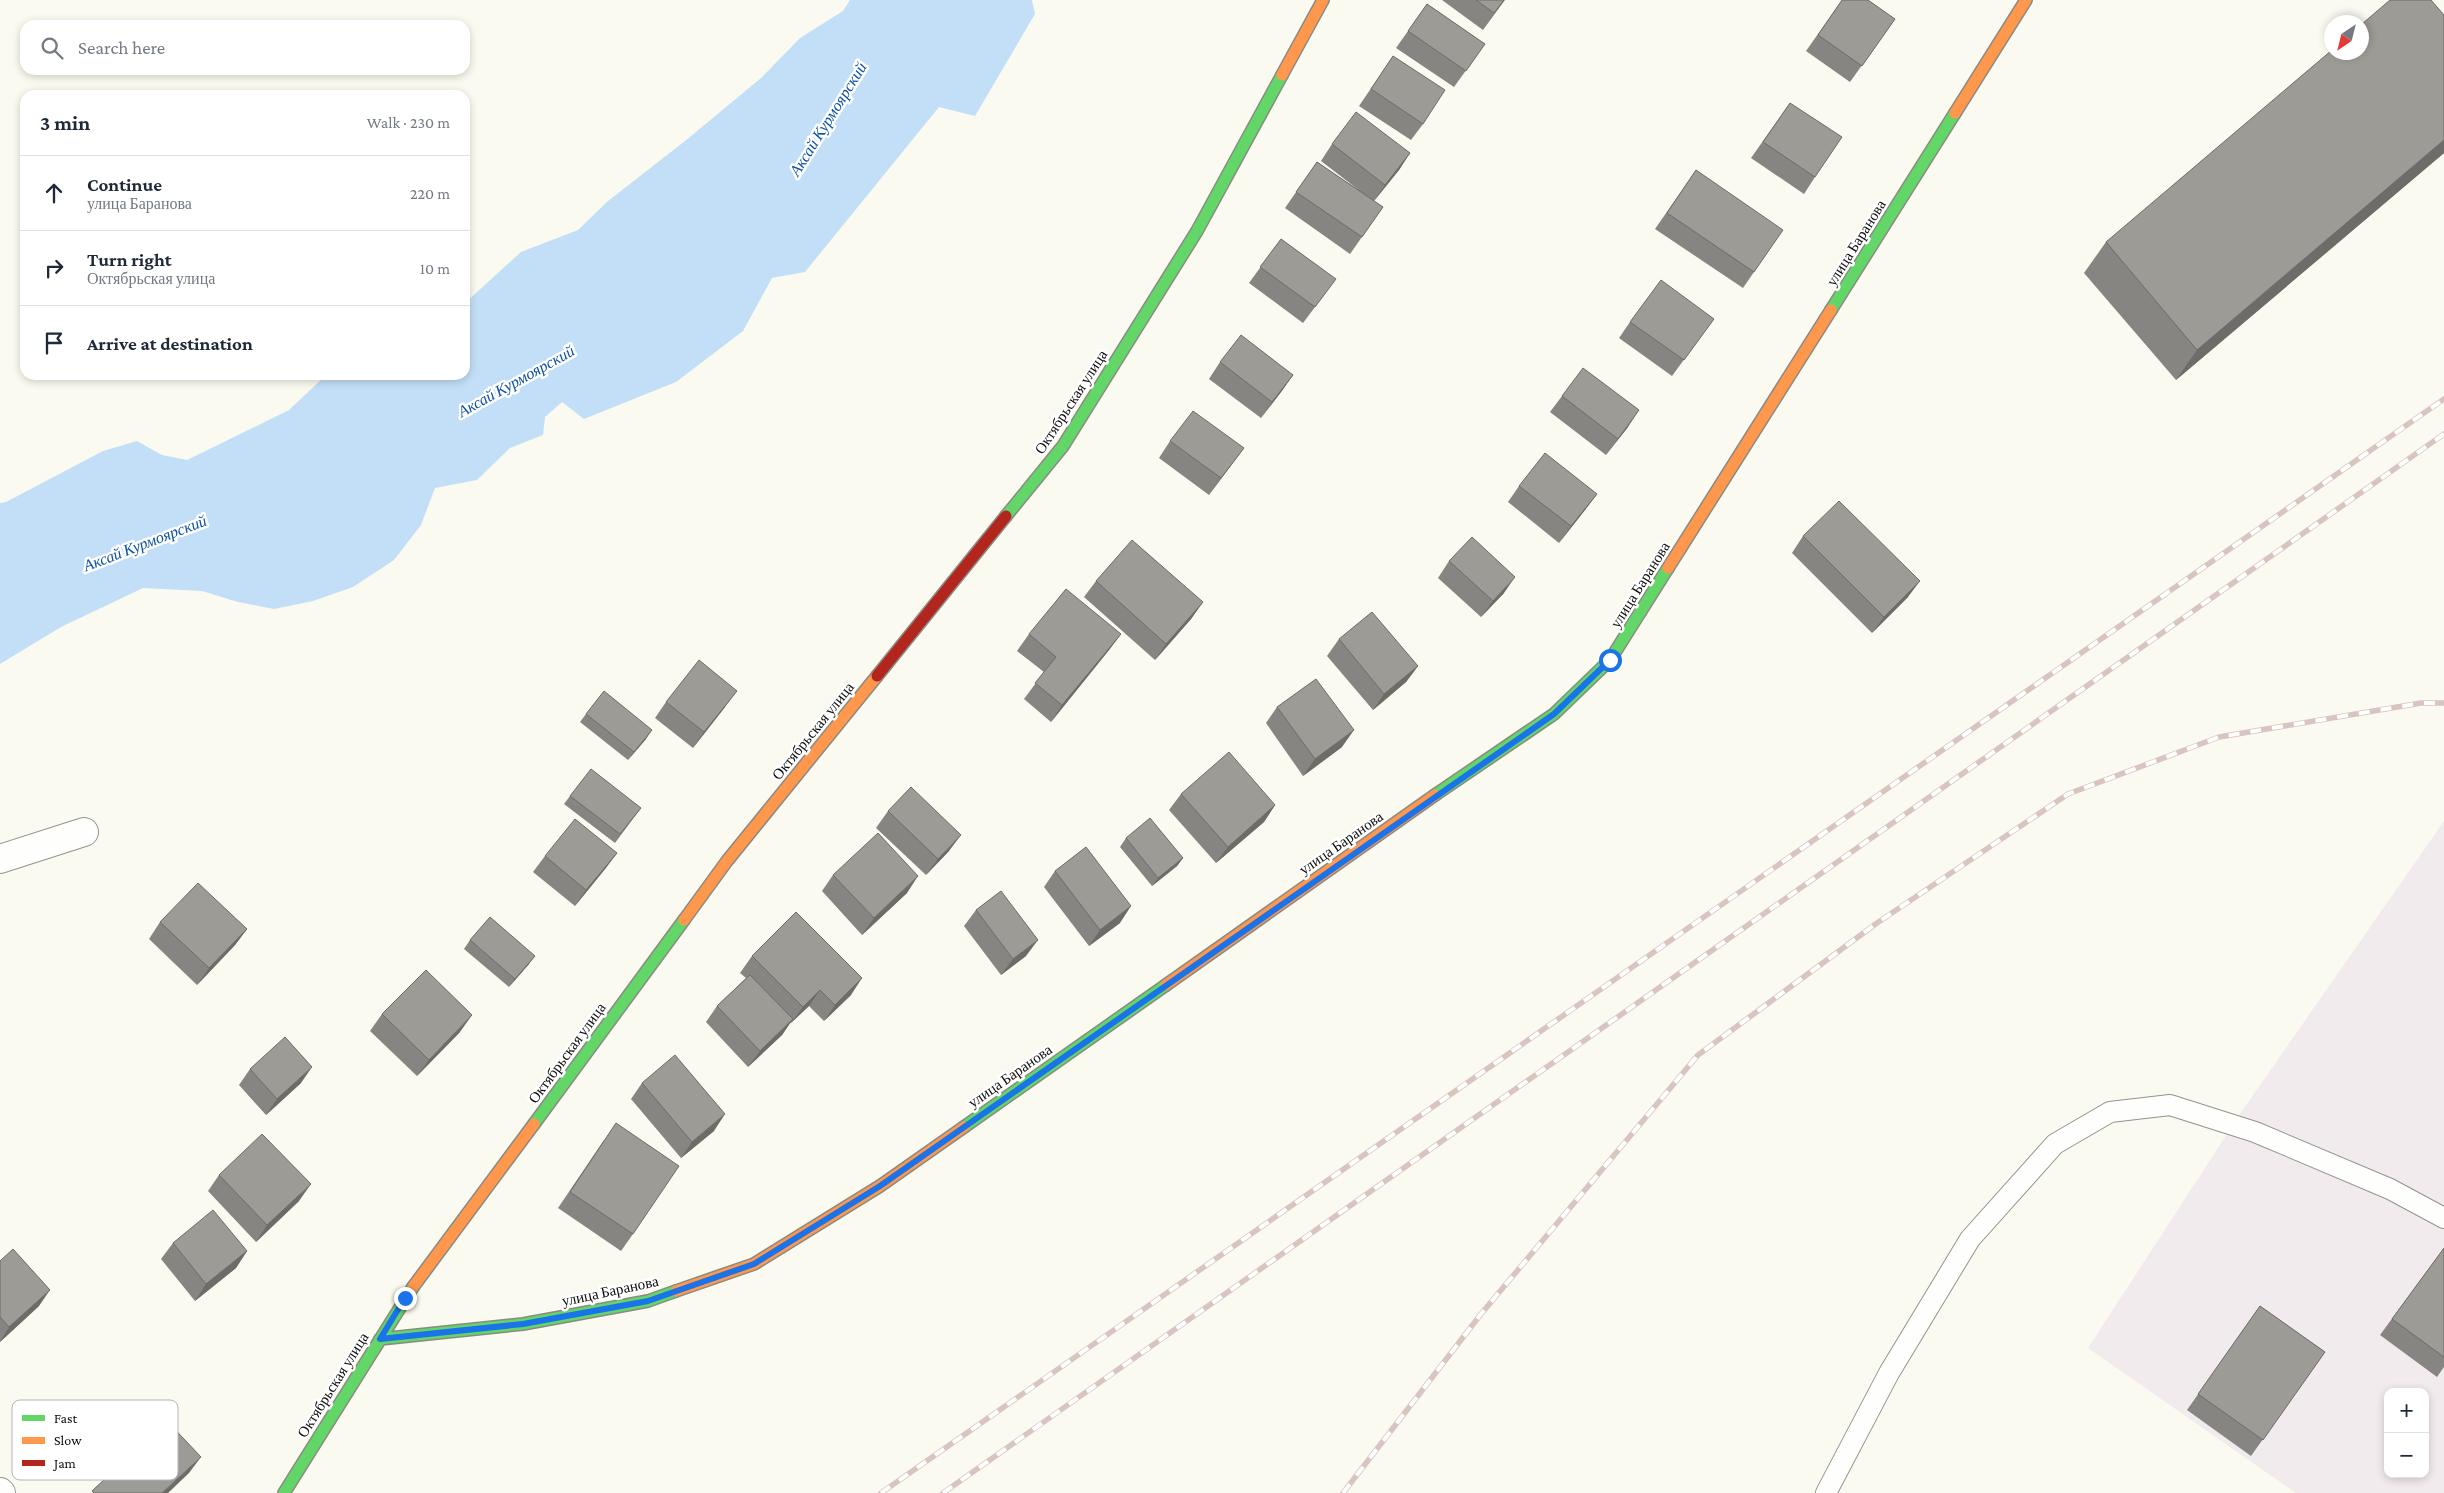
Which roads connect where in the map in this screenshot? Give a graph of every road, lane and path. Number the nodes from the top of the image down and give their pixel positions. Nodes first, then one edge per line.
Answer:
1 (1323, 0) edge
2 (2026, 0) edge
3 (84, 832) dead end
4 (0, 860) edge
5 (2444, 1218) edge
6 (380, 1339) junction
7 (284, 1493) edge
8 (1826, 1493) edge

1 - 6 street, Октябрьская улица
2 - 6 street, улица Баранова
3 - 4 street
5 - 8 lane
6 - 7 street, Октябрьская улица

